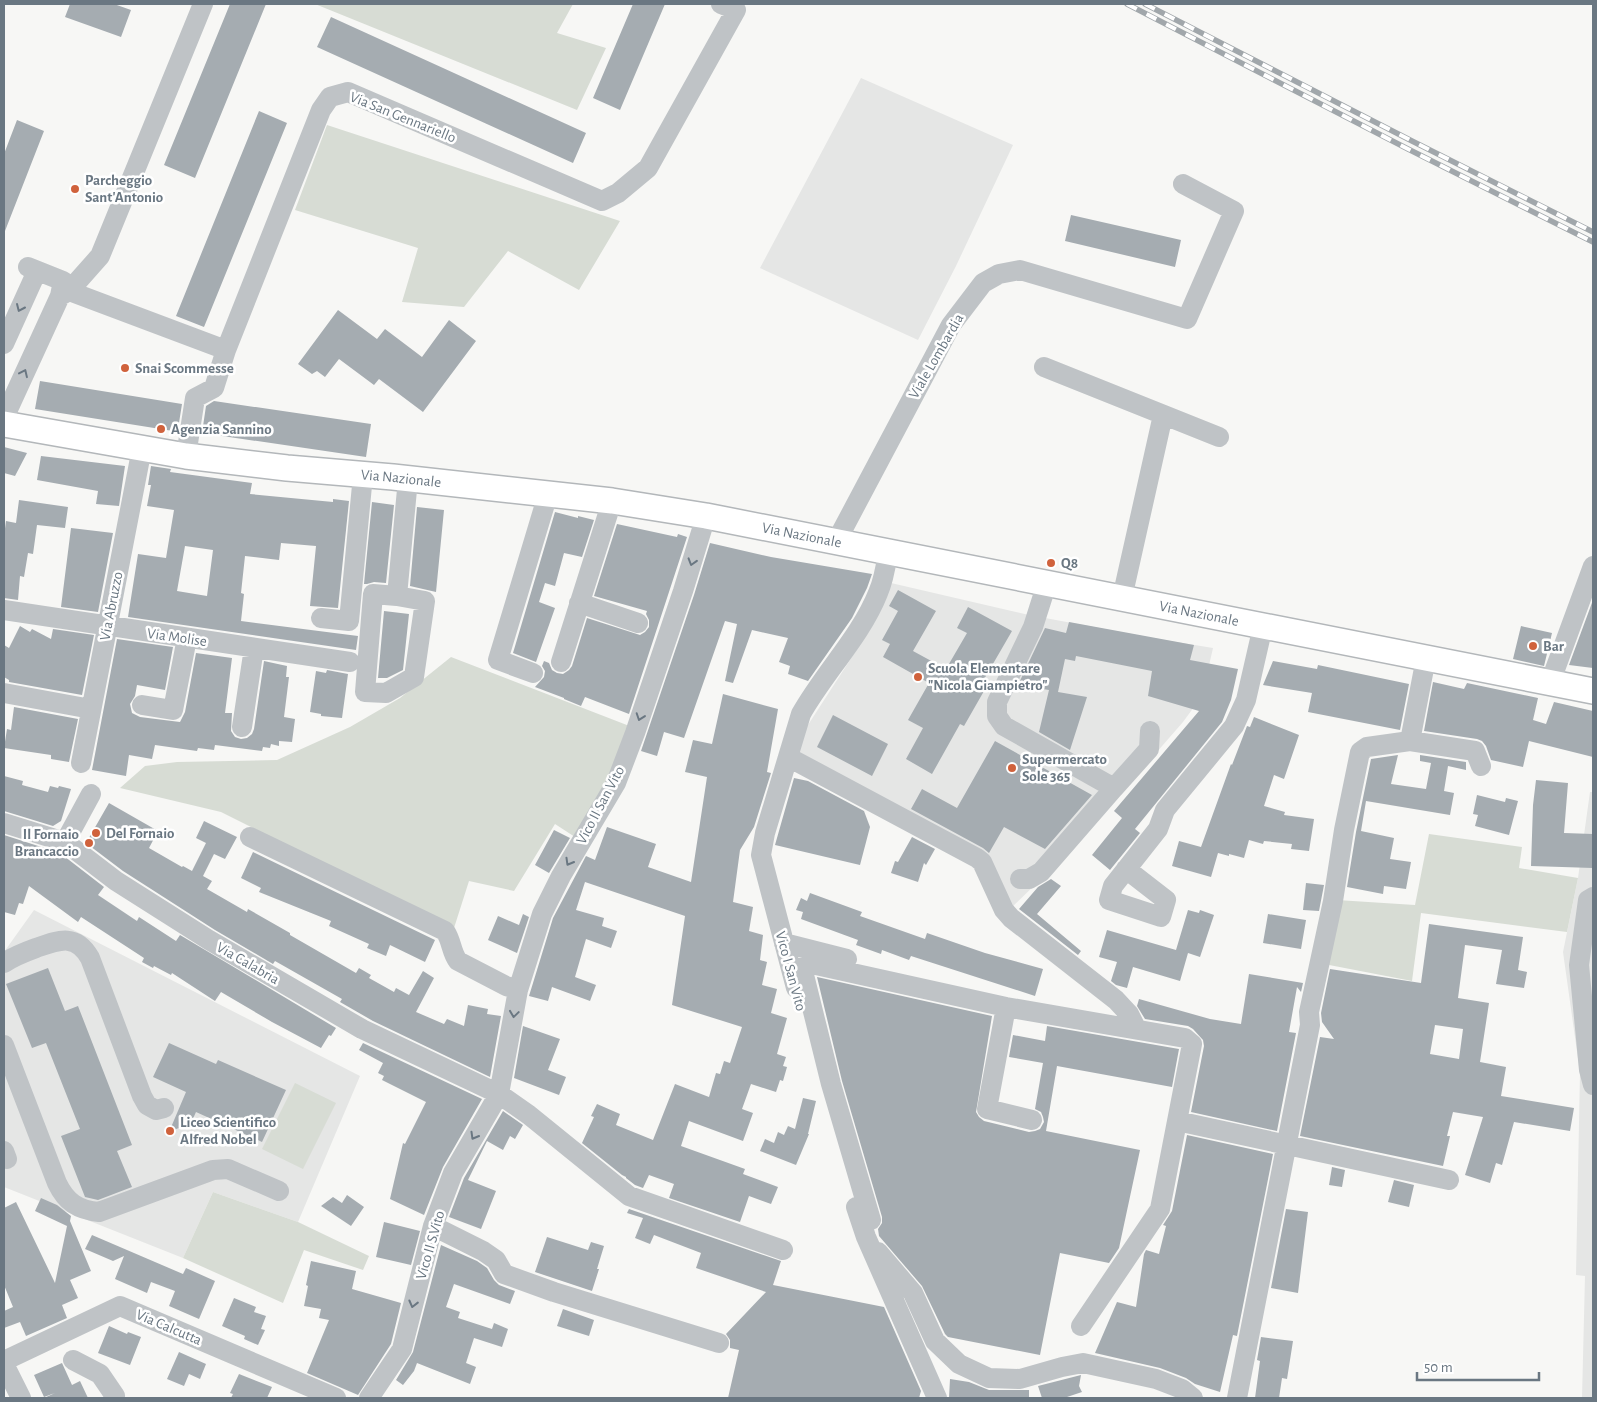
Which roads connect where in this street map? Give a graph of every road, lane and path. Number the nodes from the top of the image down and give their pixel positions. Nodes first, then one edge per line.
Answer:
1 (203, 4) edge
2 (720, 4) edge
3 (1183, 184) dead end
4 (64, 289) junction
5 (4, 344) edge
6 (226, 350) junction
7 (1044, 367) dead end
8 (1163, 416) junction
9 (4, 418) edge
10 (4, 424) edge
11 (1220, 436) dead end
12 (142, 448) junction
13 (186, 456) junction
14 (363, 475) junction
15 (408, 479) junction
16 (548, 494) junction
17 (612, 501) junction
18 (706, 516) junction
19 (836, 542) junction
20 (888, 552) junction
21 (1593, 566) edge
22 (1047, 583) junction
23 (398, 596) junction
24 (1122, 598) junction
25 (579, 603) junction
26 (4, 610) edge
27 (321, 618) dead end
28 (638, 623) dead end
29 (107, 626) junction
30 (1263, 626) junction
31 (187, 638) junction
32 (254, 648) junction
33 (1426, 658) junction
34 (350, 662) dead end
35 (561, 662) dead end
36 (533, 673) dead end
37 (1550, 683) junction
38 (1593, 692) edge
39 (4, 693) edge
40 (142, 705) dead end
41 (91, 710) junction
42 (242, 727) dead end
43 (1150, 732) dead end
44 (1410, 740) junction
45 (788, 757) junction
46 (81, 763) dead end
47 (1481, 766) dead end
48 (1114, 788) junction
49 (91, 794) dead end
50 (4, 823) edge
51 (250, 836) dead end
52 (65, 842) junction
53 (1126, 869) dead end
54 (1020, 880) dead end
55 (1593, 896) edge
56 (784, 943) junction
57 (4, 963) edge
58 (518, 990) junction
59 (1086, 1006) dead end
60 (1006, 1007) junction
61 (1136, 1028) junction
62 (5, 1053) edge
63 (1593, 1085) edge
64 (499, 1094) junction
65 (164, 1108) dead end
66 (1032, 1120) dead end
67 (1177, 1121) junction
68 (1288, 1144) junction
69 (1449, 1180) dead end
70 (280, 1191) dead end
71 (433, 1226) junction
72 (869, 1229) junction
73 (783, 1250) dead end
74 (1082, 1326) dead end
75 (719, 1343) dead end
76 (72, 1360) dead end
77 (4, 1363) edge
78 (21, 1398) edge
79 (114, 1398) edge
80 (336, 1398) edge
81 (369, 1398) edge
82 (937, 1398) edge
83 (1193, 1398) edge
84 (1237, 1398) edge

1 - 4 street
2 - 6 street, Via San Gennariello
3 - 19 street, Viale Lombardia
4 -> 5 street
4 - 6 street
9 -> 4 street
6 - 13 street, Via San Gennariello
7 - 8 street
8 - 11 street
8 - 24 street
10 - 12 main road, Via Nazionale
12 - 13 main road, Via Nazionale
12 - 29 street, Via Abruzzo
13 - 14 main road, Via Nazionale
14 - 15 main road, Via Nazionale
14 - 27 street
15 - 16 main road, Via Nazionale
15 - 23 street
16 - 17 main road, Via Nazionale
16 - 36 street
17 - 18 main road, Via Nazionale
17 - 25 street
18 - 19 main road, Via Nazionale
18 -> 58 street, Vico II San Vito
19 - 20 main road, Via Nazionale
20 - 22 main road, Via Nazionale
20 - 45 street, Vico I San Vito
21 - 37 street
22 - 24 main road, Via Nazionale
22 - 48 street
23 - 23 street
24 - 30 main road, Via Nazionale
25 - 28 street
25 - 35 street
26 - 29 street, Via Molise
29 - 31 street, Via Molise
29 - 41 street, Via Abruzzo
30 - 33 main road, Via Nazionale
30 - 53 street
31 - 32 street, Via Molise
31 - 40 street
32 - 34 street, Via Molise
32 - 42 street
33 - 37 main road, Via Nazionale
33 - 44 street
37 - 38 main road, Via Nazionale
39 - 41 street
41 - 46 street, Via Abruzzo
43 - 48 street
44 - 47 street
44 - 68 street
45 - 56 street, Vico I San Vito
45 - 61 street
48 - 54 street
49 - 52 street
50 - 52 street, Via Calabria
51 - 58 street
52 - 64 street, Via Calabria
55 - 63 street
56 - 59 street
56 - 72 street, Vico I San Vito
57 - 65 street
58 -> 64 street, Vico II San Vito
60 - 61 street
60 - 66 street
60 - 72 street
61 - 67 street
62 - 70 street
64 -> 71 street, Vico II S.Vito
64 - 73 street, Via Calabria
67 - 68 street
67 - 74 street
68 - 69 street
68 - 84 street
71 - 75 street
71 -> 81 street, Vico II S.Vito
72 - 82 street, Vico I San Vito
72 - 83 street
76 - 79 street
77 - 78 street
77 - 80 street, Via Calcutta

